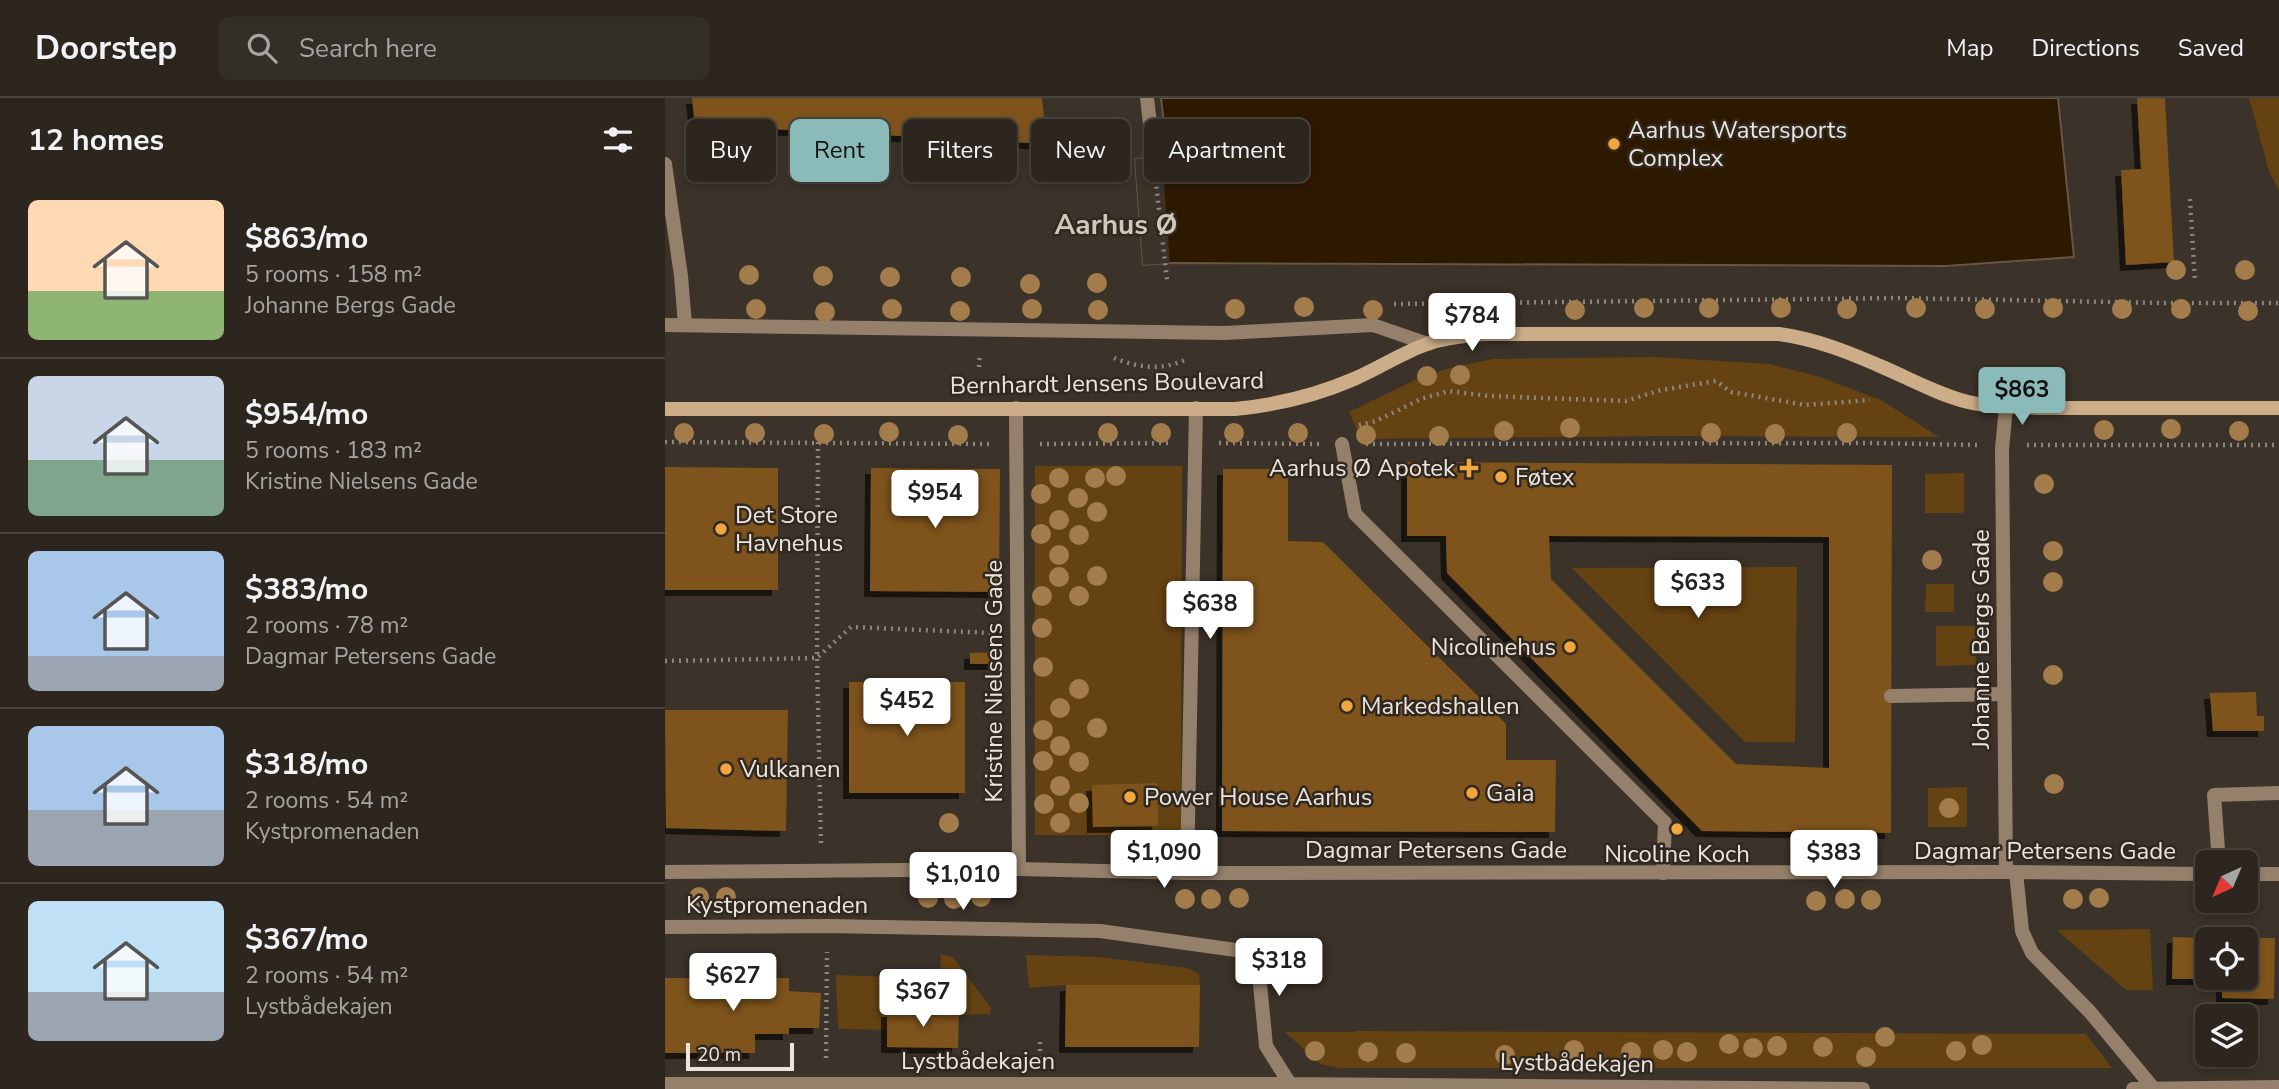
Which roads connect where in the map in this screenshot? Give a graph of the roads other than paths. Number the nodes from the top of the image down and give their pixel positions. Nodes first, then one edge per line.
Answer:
1 (1147, 98) edge
2 (1149, 119) edge
3 (665, 164) edge
4 (665, 325) edge
5 (685, 325) junction
6 (1428, 344) junction
7 (2006, 407) junction
8 (1016, 408) junction
9 (1196, 408) junction
10 (2279, 408) edge
11 (665, 409) edge
12 (1342, 444) road end
13 (2004, 694) junction
14 (1891, 696) dead end
15 (2279, 793) edge
16 (2218, 850) edge
17 (1019, 869) junction
18 (665, 872) edge
19 (2011, 872) junction
20 (1188, 873) junction
21 (1663, 873) junction
22 (2195, 874) edge
23 (2258, 874) edge
24 (2279, 874) edge
25 (665, 927) edge
26 (665, 1084) edge
27 (1290, 1084) junction
28 (2279, 1087) edge
29 (1863, 1089) edge
30 (2133, 1089) edge
31 (2154, 1089) edge

1 - 2 street
3 - 5 street
4 - 5 street
5 - 6 street
6 - 7 street, Bernhardt Jensens Boulevard
6 - 9 street, Bernhardt Jensens Boulevard
7 - 10 street, Bernhardt Jensens Boulevard
7 - 13 street, Johanne Bergs Gade
8 - 9 street, Bernhardt Jensens Boulevard
8 - 11 street, Bernhardt Jensens Boulevard
8 - 17 street, Kristine Nielsens Gade
9 - 20 street
12 - 21 street
13 - 14 street
13 - 19 street, Johanne Bergs Gade
15 - 16 street
17 - 18 street, Dagmar Petersens Gade
17 - 20 street, Dagmar Petersens Gade
19 - 21 street, Dagmar Petersens Gade
19 - 22 street, Dagmar Petersens Gade
19 - 31 street
20 - 21 street, Dagmar Petersens Gade
23 - 24 street
25 - 27 street, Kystpromenaden
26 - 27 street, Lystbådekajen
27 - 29 street, Lystbådekajen
28 - 31 street
30 - 31 street

